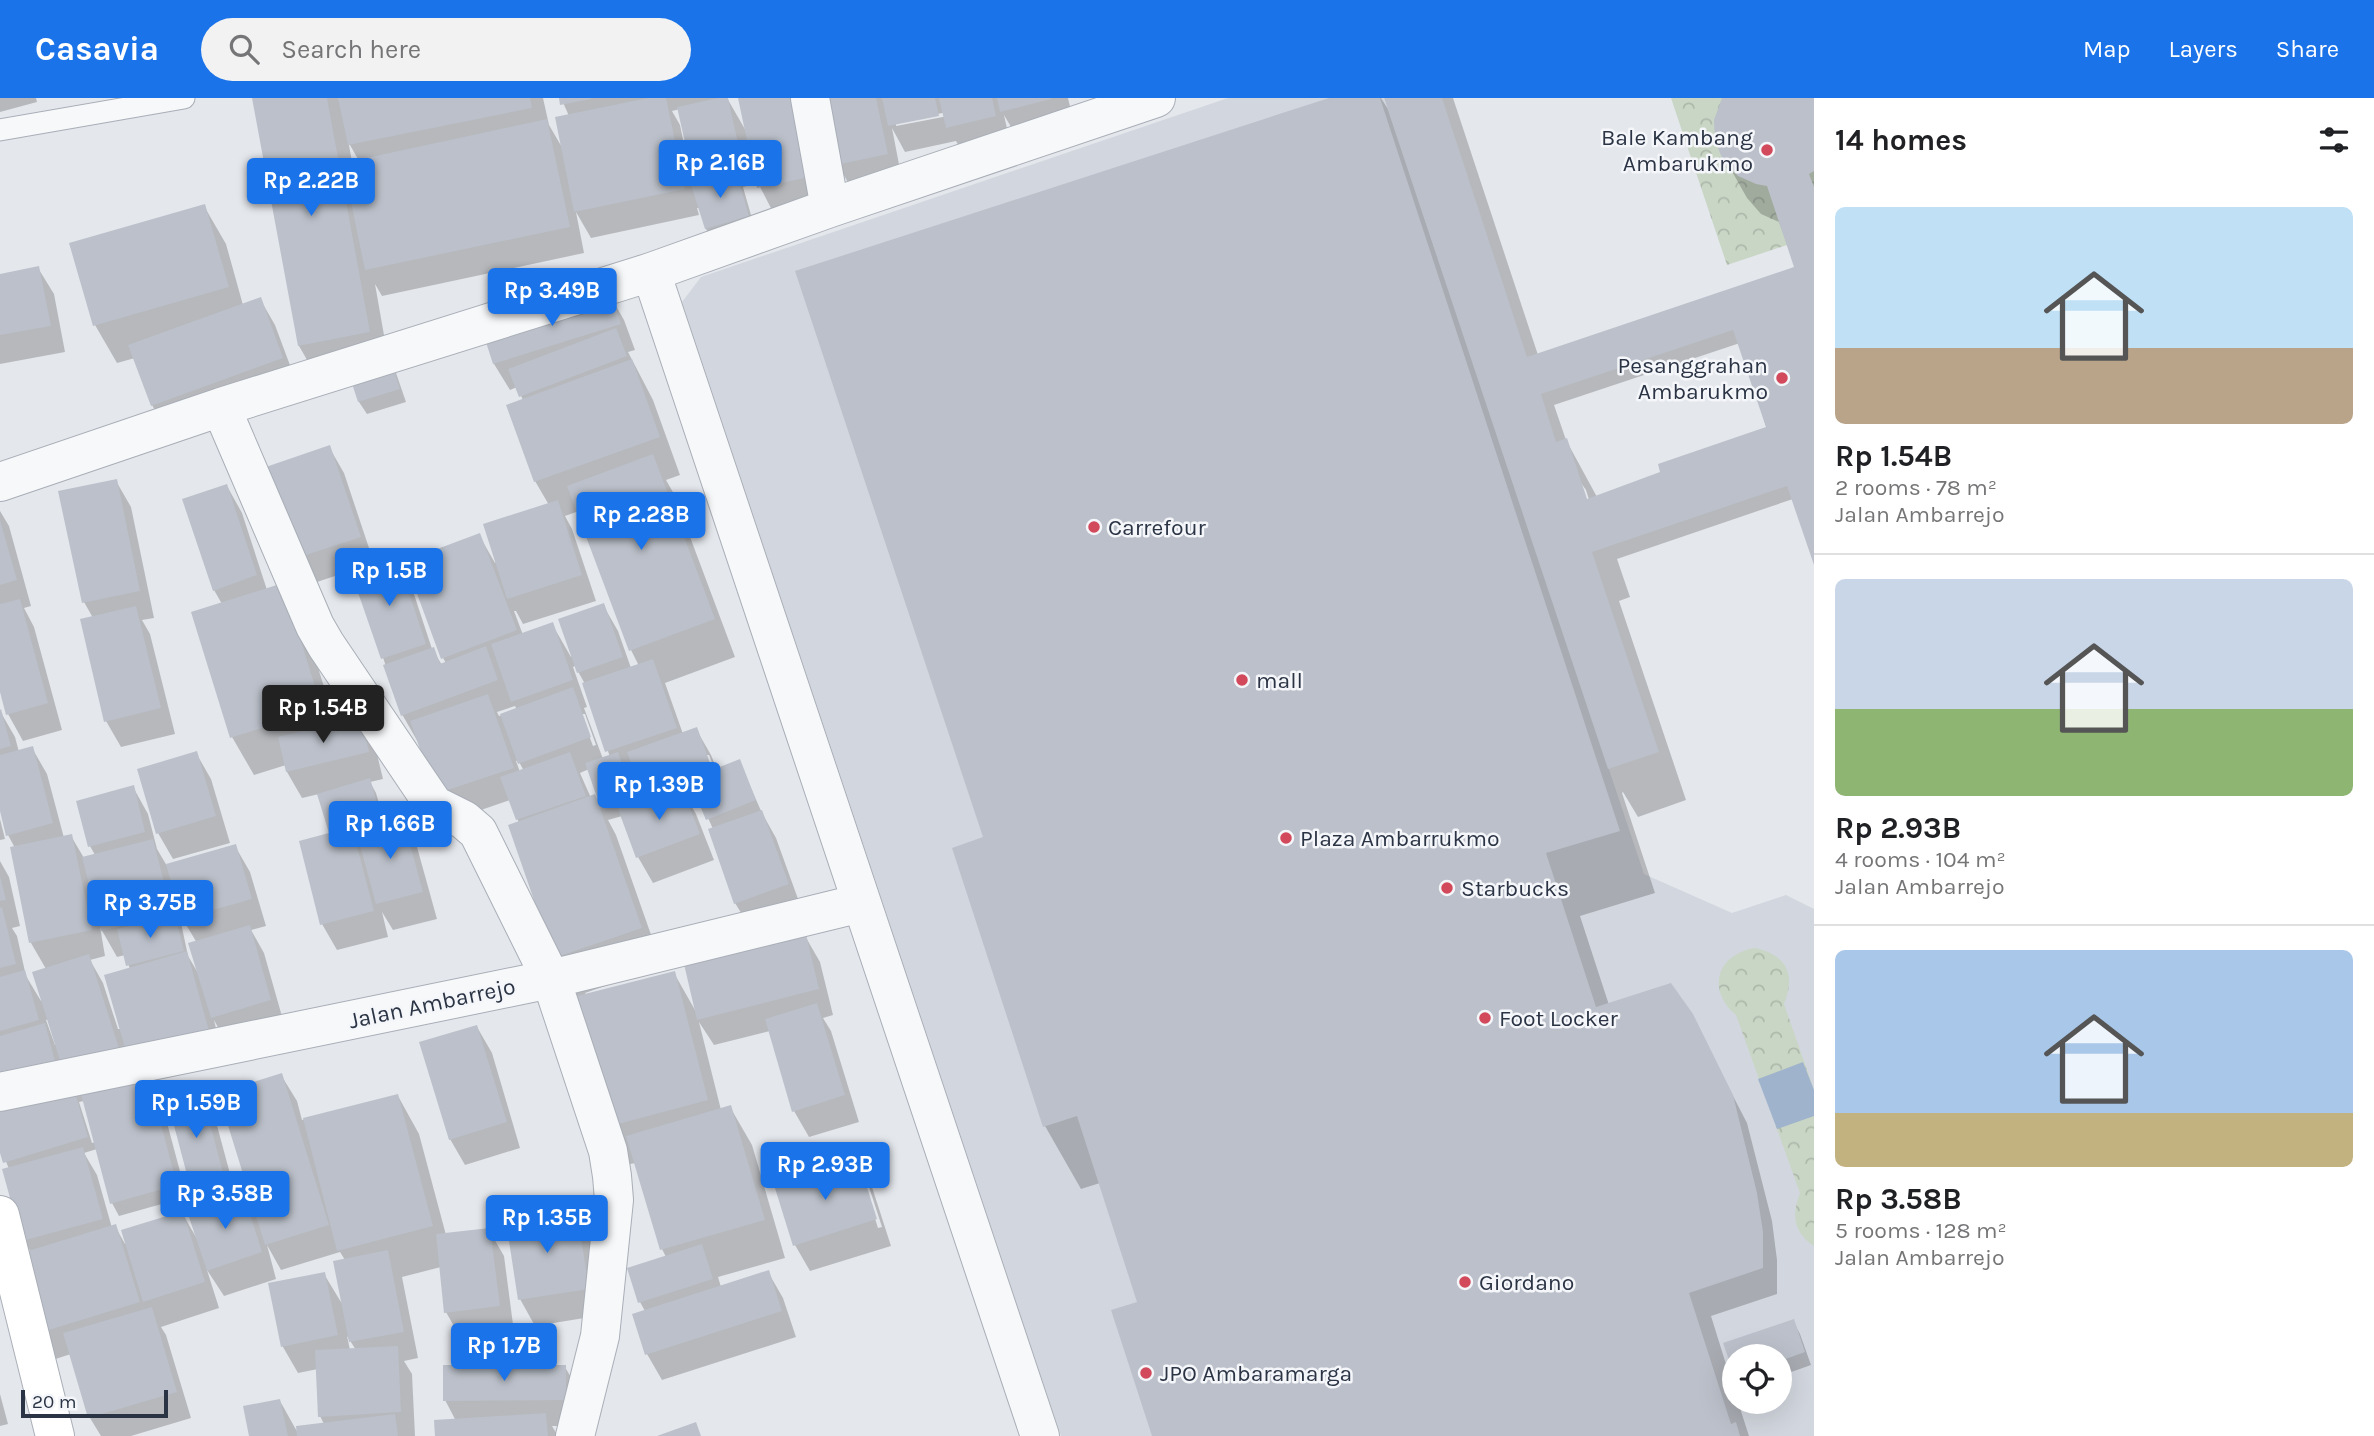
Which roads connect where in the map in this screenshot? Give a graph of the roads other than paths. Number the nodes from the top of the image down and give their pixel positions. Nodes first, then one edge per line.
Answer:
1 (184, 98) edge
2 (810, 98) edge
3 (1156, 98) edge
4 (0, 130) edge
5 (830, 208) junction
6 (651, 272) junction
7 (220, 407) junction
8 (0, 482) edge
9 (861, 903) junction
10 (551, 979) junction
11 (0, 1092) edge
12 (0, 1215) edge
13 (55, 1436) edge
14 (575, 1436) edge
15 (1040, 1436) edge

1 - 4 lane
2 - 5 street
3 - 5 street
5 - 6 street
6 - 7 street
6 - 9 street
7 - 8 street
7 - 10 street
9 - 10 street, Jalan Ambarrejo
9 - 15 street
10 - 11 street, Jalan Ambarrejo
10 - 14 street
12 - 13 main road

